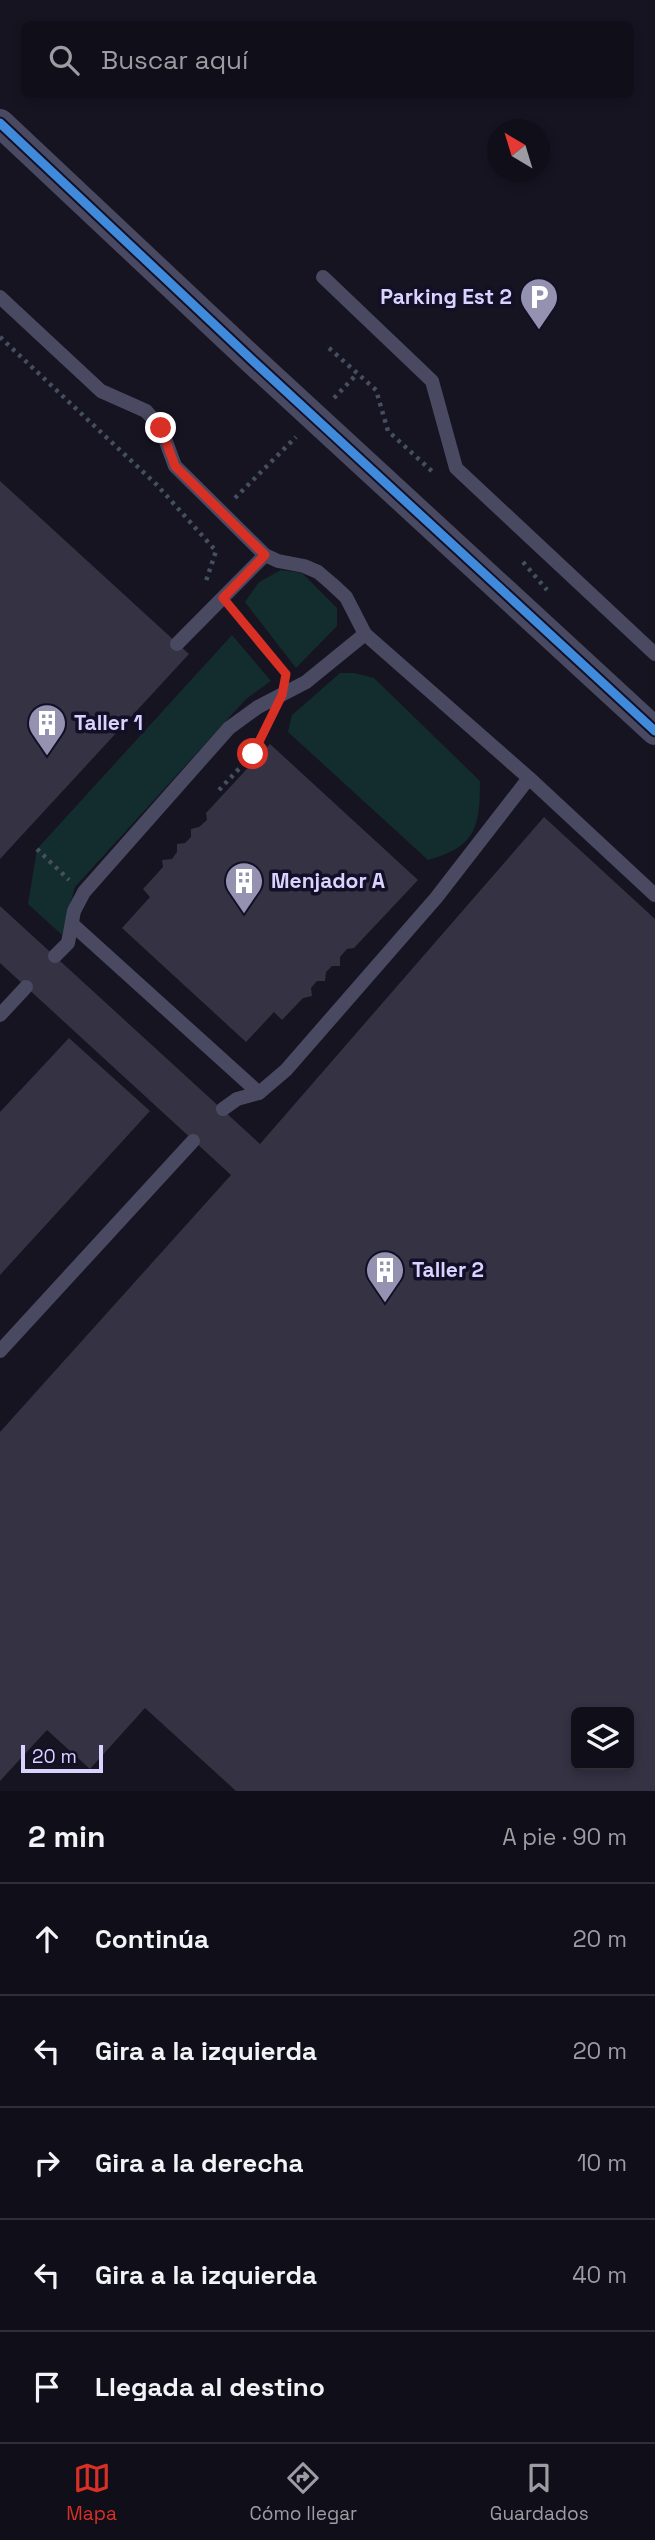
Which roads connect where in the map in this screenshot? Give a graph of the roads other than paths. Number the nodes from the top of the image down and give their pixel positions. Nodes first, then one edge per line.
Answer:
1 (0, 123) edge
2 (323, 277) dead end
3 (0, 298) edge
4 (265, 555) junction
5 (365, 634) junction
6 (177, 644) dead end
7 (655, 654) edge
8 (655, 731) edge
9 (528, 778) junction
10 (655, 895) edge
11 (72, 924) junction
12 (55, 956) dead end
13 (26, 987) dead end
14 (0, 1016) edge
15 (259, 1093) junction
16 (223, 1109) dead end
17 (193, 1141) dead end
18 (0, 1351) edge

1 - 8 street
2 - 7 lane
3 - 4 lane
4 - 5 lane
4 - 6 lane
5 - 9 lane
5 - 11 lane
9 - 10 lane
9 - 15 lane
11 - 12 lane
11 - 15 lane
13 - 14 lane
15 - 16 lane
17 - 18 lane

